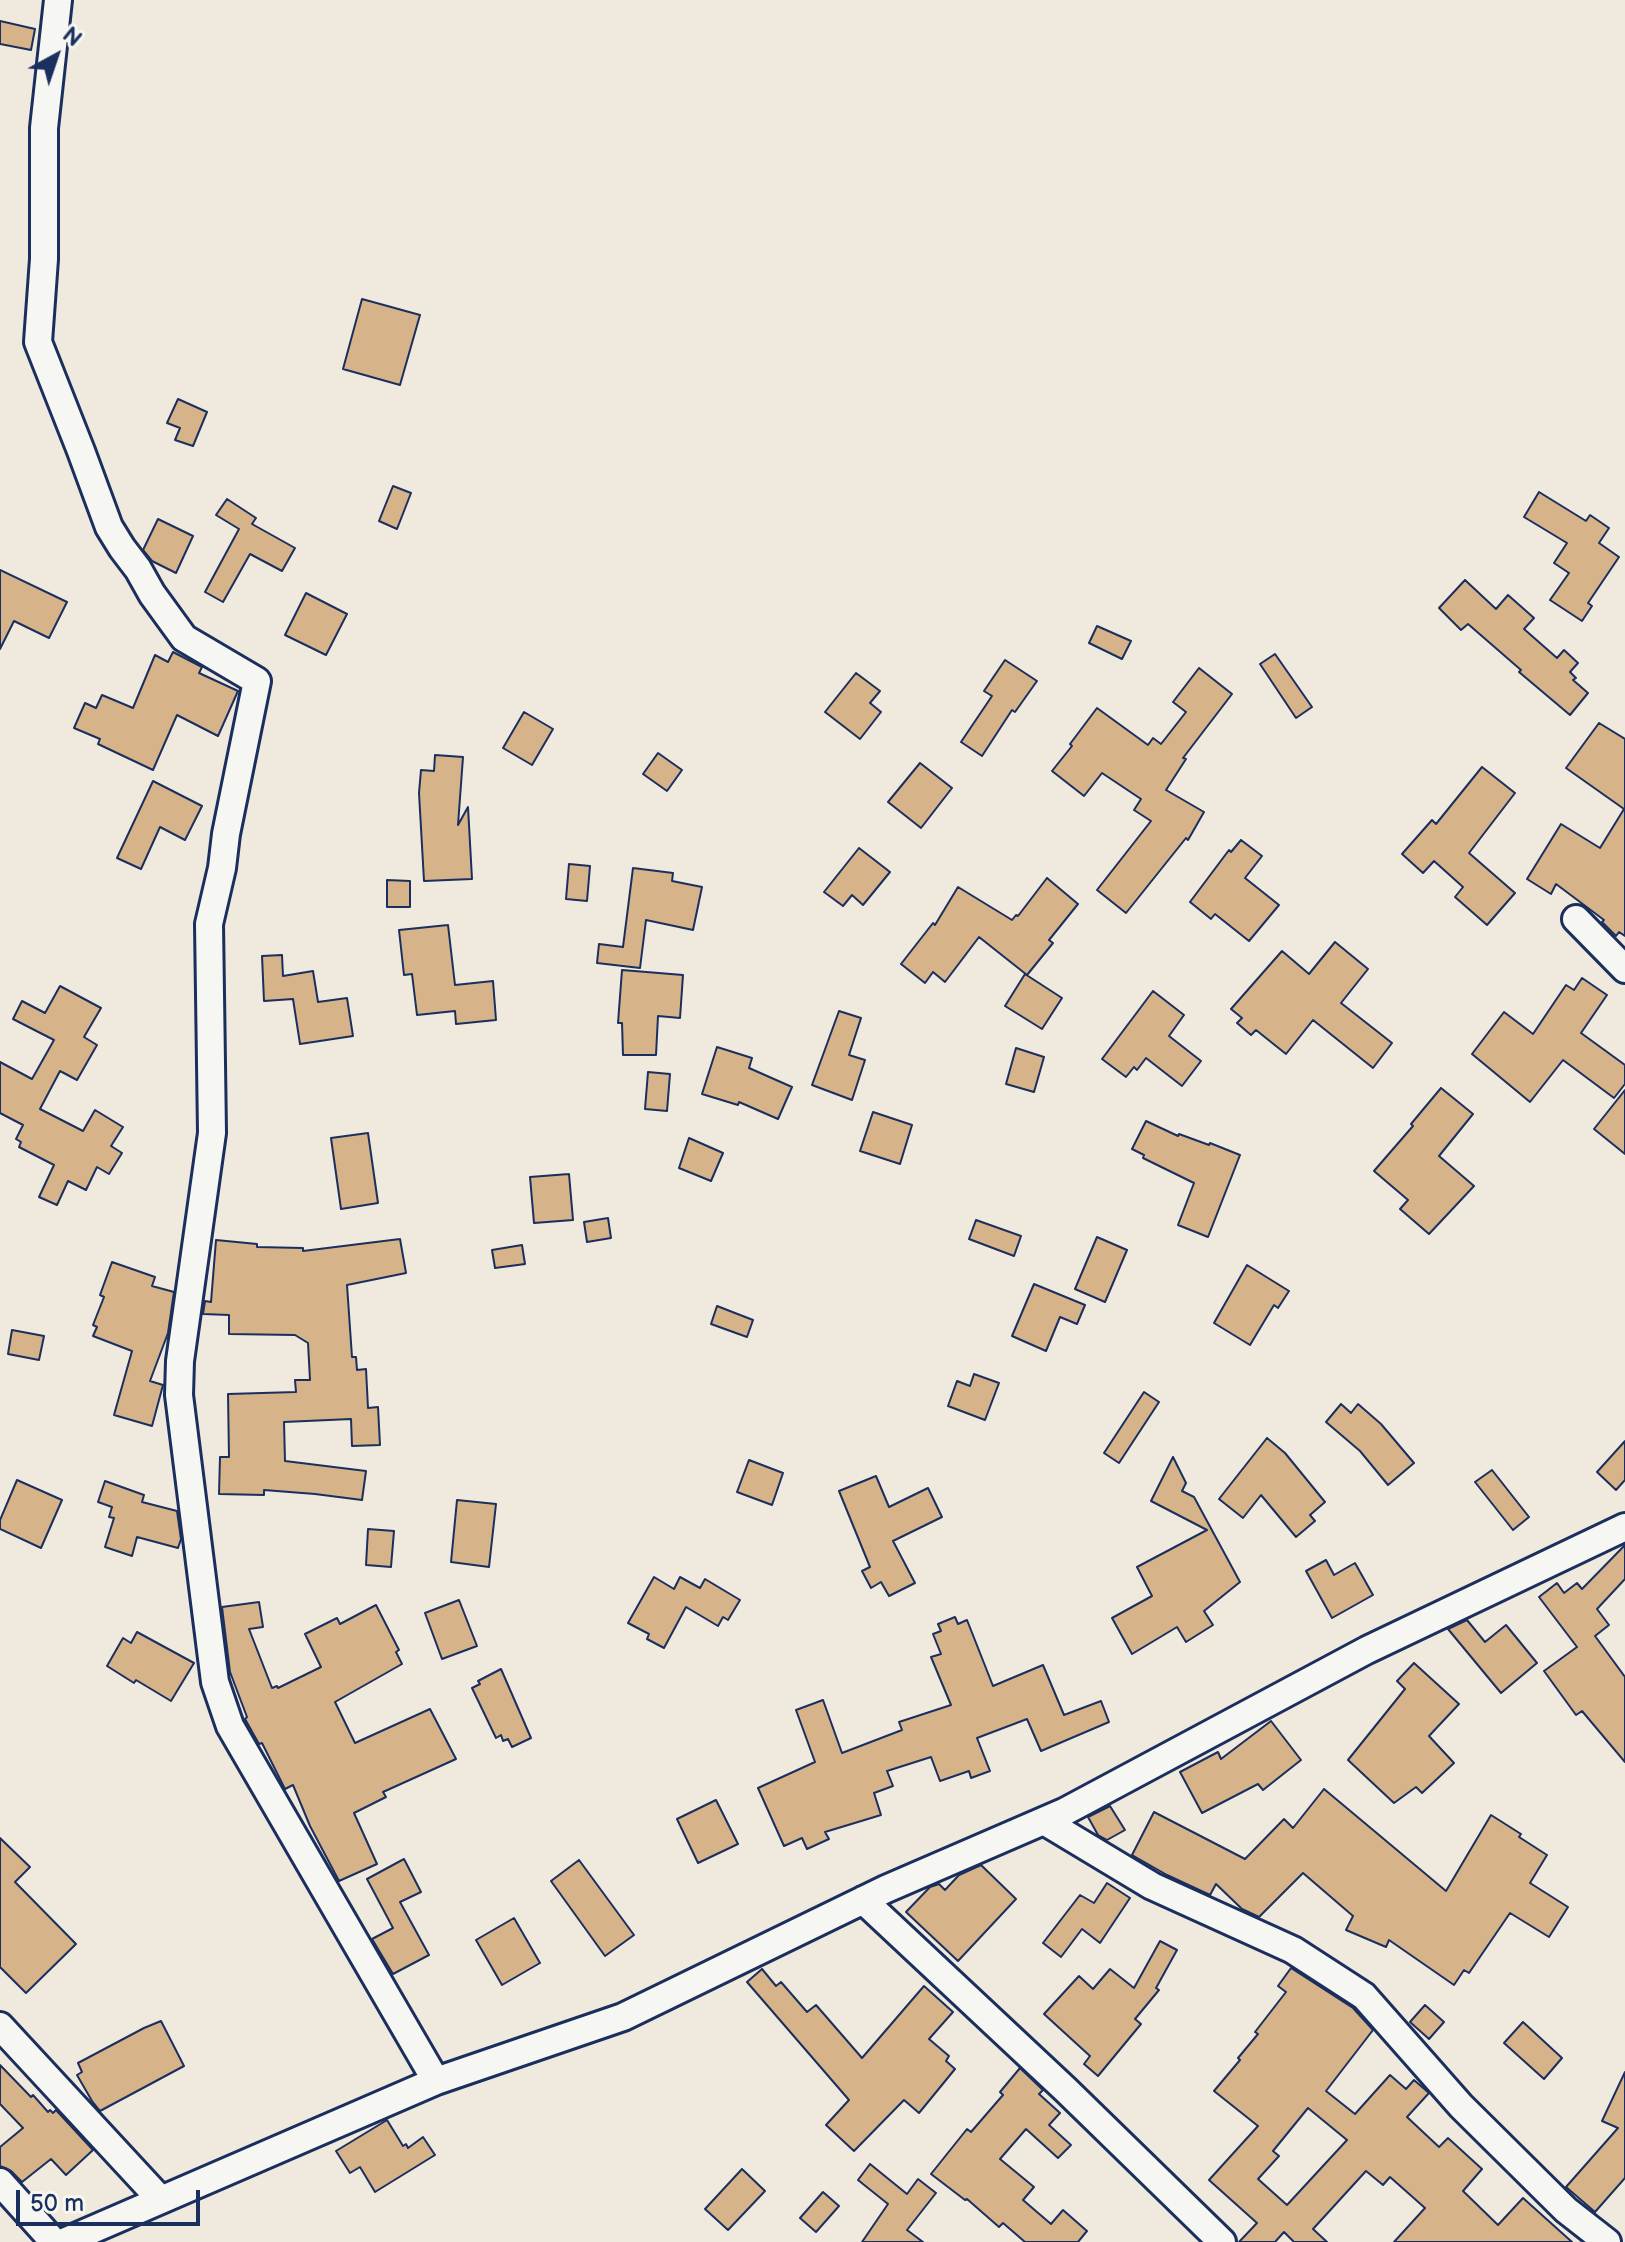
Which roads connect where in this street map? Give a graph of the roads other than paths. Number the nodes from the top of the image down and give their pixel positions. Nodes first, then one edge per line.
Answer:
1 (58, 0) edge
2 (1576, 919) dead end
3 (1625, 969) edge
4 (1625, 1527) edge
5 (1044, 1821) junction
6 (863, 1900) junction
7 (0, 2026) edge
8 (436, 2081) junction
9 (0, 2182) edge
10 (161, 2200) junction
11 (54, 2242) edge
12 (64, 2242) edge
13 (1222, 2242) edge
14 (1607, 2242) edge

1 - 8 street
2 - 3 street
4 - 5 street
5 - 6 street
5 - 14 street
6 - 8 street
6 - 13 street
7 - 10 street
8 - 10 street
9 - 11 street
10 - 12 street

